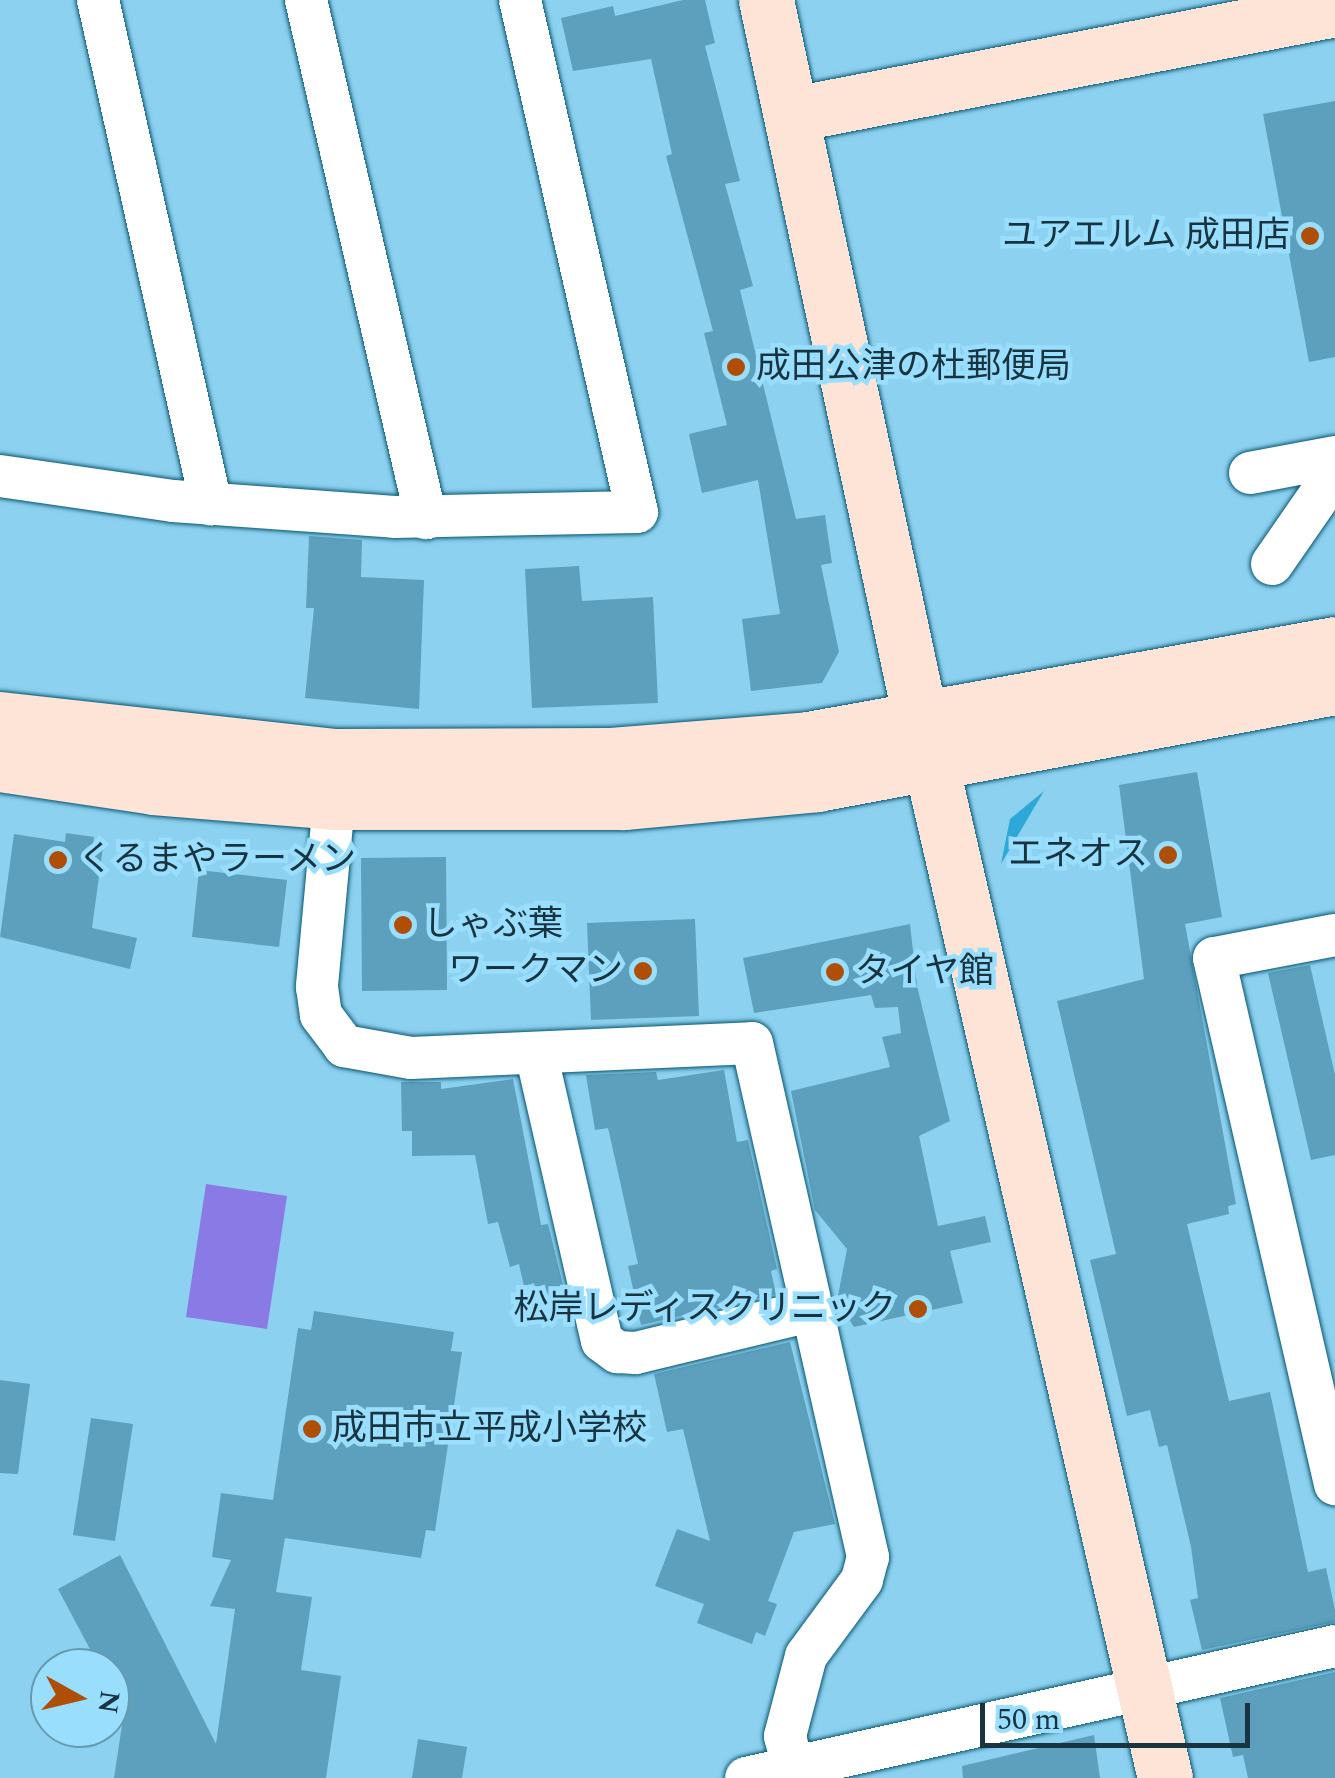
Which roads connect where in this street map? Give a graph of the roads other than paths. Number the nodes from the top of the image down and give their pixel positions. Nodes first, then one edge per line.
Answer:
1 (98, 0) edge
2 (306, 0) edge
3 (520, 0) edge
4 (766, 0) edge
5 (1335, 8) edge
6 (794, 114) junction
7 (1335, 457) edge
8 (1250, 473) dead end
9 (1335, 473) edge
10 (0, 476) edge
11 (211, 504) junction
12 (426, 518) junction
13 (1272, 564) dead end
14 (1335, 644) edge
15 (1335, 687) edge
16 (0, 718) edge
17 (925, 740) junction
18 (0, 764) edge
19 (334, 802) junction
20 (1335, 936) edge
21 (536, 1053) junction
22 (810, 1311) junction
23 (1335, 1484) edge
24 (1335, 1646) edge
25 (1144, 1688) junction
26 (923, 1759) edge
27 (793, 1768) junction
28 (746, 1778) edge
29 (1165, 1778) edge

1 - 11 street
2 - 12 street
3 - 12 street
4 - 6 street
5 - 6 street
6 - 17 street
7 - 8 street
9 - 13 street
10 - 11 street
11 - 12 street
14 - 17 street
15 - 17 street
16 - 17 street
17 - 19 street
17 - 25 street
18 - 19 street
19 - 21 street
20 - 23 street
21 - 22 street
21 - 22 street
22 - 27 street
24 - 25 street
25 - 26 street
25 - 29 street
26 - 27 street
27 - 28 street

